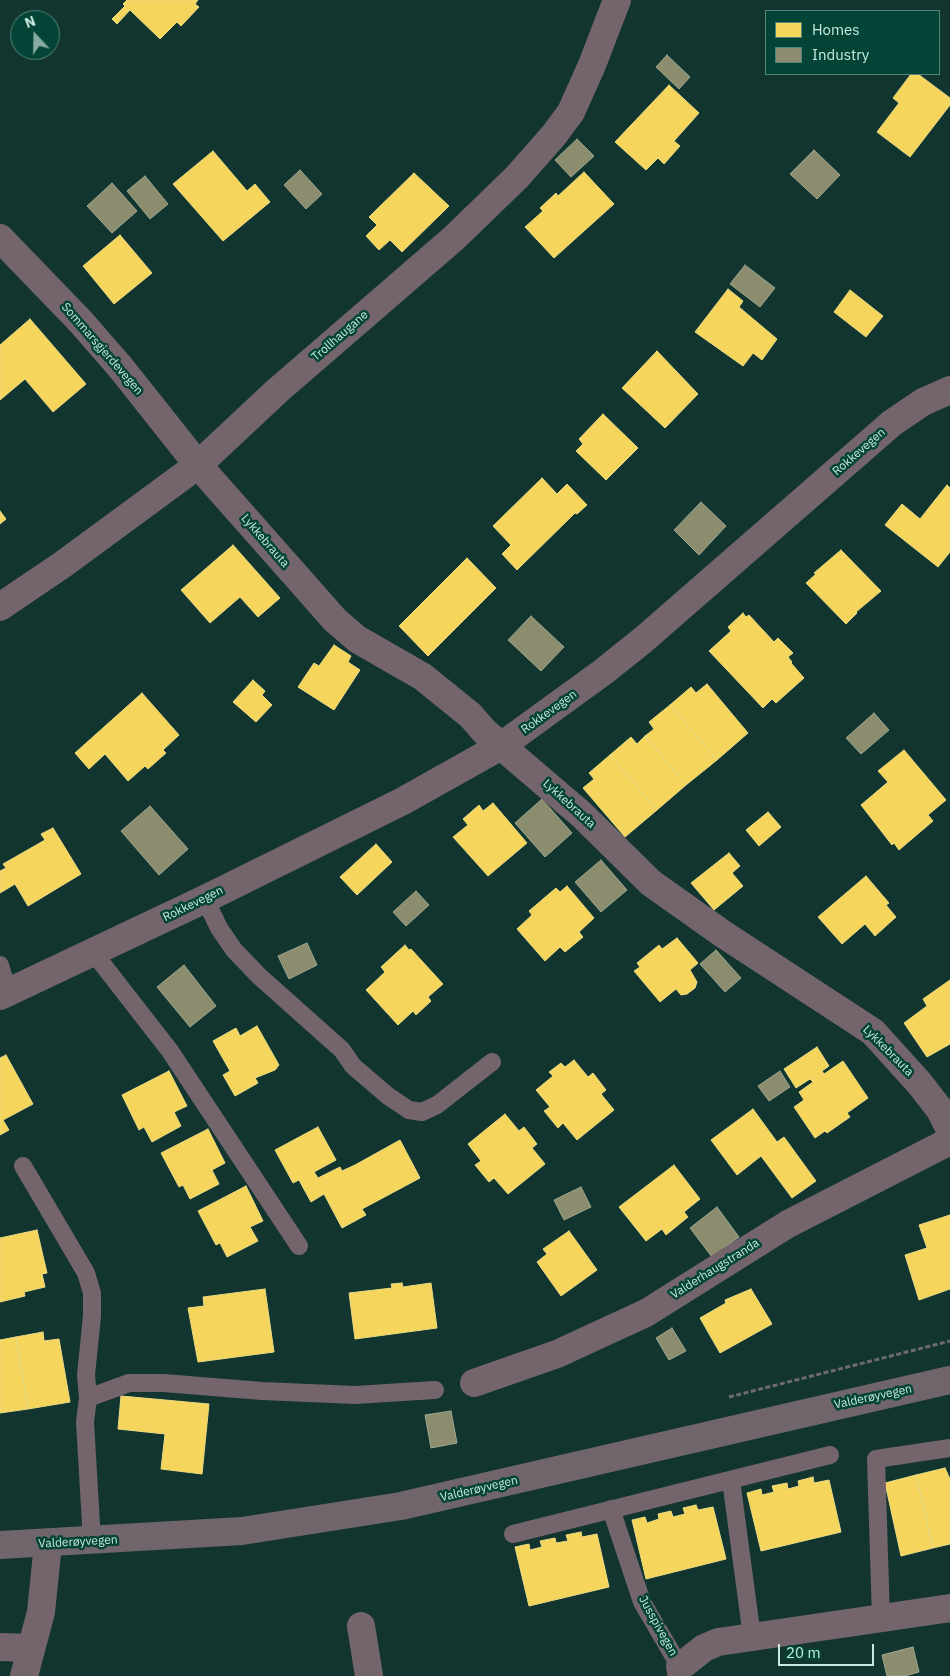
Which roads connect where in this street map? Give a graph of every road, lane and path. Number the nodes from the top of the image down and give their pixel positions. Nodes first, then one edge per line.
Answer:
1 (616, 3) edge
2 (0, 238) edge
3 (950, 390) edge
4 (198, 465) junction
5 (0, 607) edge
6 (501, 746) junction
7 (205, 899) junction
8 (93, 952) junction
9 (0, 965) edge
10 (4, 994) edge
11 (492, 1062) dead end
12 (950, 1130) edge
13 (950, 1141) edge
14 (23, 1166) dead end
15 (299, 1246) dead end
16 (950, 1341) edge
17 (950, 1380) edge
18 (474, 1383) dead end
19 (435, 1390) dead end
20 (727, 1397) dead end
21 (88, 1398) junction
22 (950, 1448) edge
23 (830, 1455) dead end
24 (730, 1480) junction
25 (611, 1509) junction
26 (513, 1534) dead end
27 (92, 1541) junction
28 (48, 1544) junction
29 (0, 1545) edge
30 (950, 1608) edge
31 (881, 1618) junction
32 (361, 1626) dead end
33 (752, 1637) junction
34 (0, 1647) edge
35 (30, 1648) junction
36 (678, 1671) edge
37 (24, 1676) edge
38 (370, 1676) edge

1 - 4 street, Trollhaugane
2 - 4 street, Sommarsgjerdevegen
3 - 6 street, Rokkevegen
4 - 5 street, Trollhaugane
4 - 6 street, Lykkebrauta
6 - 7 street, Rokkevegen
6 - 12 street, Lykkebrauta
7 - 8 street, Rokkevegen
7 - 11 lane
8 - 10 street, Rokkevegen
8 - 15 lane
9 - 10 lane, Rokkevegen
13 - 18 street, Valderhaugstranda
14 - 21 lane
16 - 20 path
17 - 27 main road, Valderøyvegen
19 - 21 lane
21 - 27 lane
22 - 31 lane
23 - 24 lane
24 - 25 lane
24 - 33 lane
25 - 26 lane
25 - 36 lane, Jusspivegen
27 - 28 main road, Valderøyvegen
28 - 29 main road, Valderøyvegen
28 - 35 street
30 - 31 street, Jusspivegen
31 - 33 street, Jusspivegen
32 - 38 street
33 - 36 street, Jusspivegen
34 - 35 street
35 - 37 street

